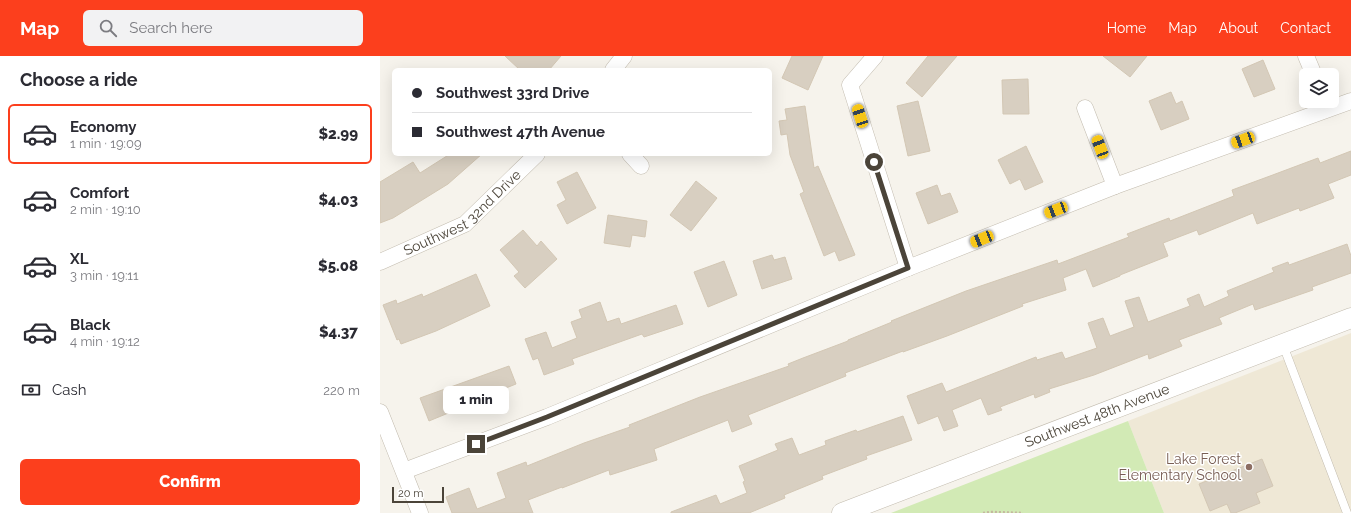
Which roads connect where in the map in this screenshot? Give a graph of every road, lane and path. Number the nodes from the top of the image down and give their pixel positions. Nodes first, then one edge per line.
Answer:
1 (624, 56) edge
2 (875, 56) edge
3 (1306, 56) edge
4 (615, 68) edge
5 (1311, 68) edge
6 (1351, 101) edge
7 (1339, 103) edge
8 (1085, 108) dead end
9 (1319, 108) edge
10 (535, 156) edge
11 (632, 156) edge
12 (641, 166) dead end
13 (1115, 186) junction
14 (380, 262) edge
15 (908, 268) junction
16 (1351, 318) edge
17 (1282, 344) junction
18 (380, 412) edge
19 (404, 471) junction
20 (420, 513) edge
21 (842, 513) edge
22 (982, 513) edge
23 (1023, 513) edge
24 (1347, 513) edge

1 - 4 street
2 - 15 street
3 - 5 street
6 - 7 street
8 - 13 street
9 - 13 street
10 - 14 street, Southwest 32nd Drive
11 - 12 street
13 - 15 street
15 - 19 street
16 - 17 street, Southwest 48th Avenue
17 - 21 street, Southwest 48th Avenue
17 - 24 lane
18 - 19 street
19 - 20 street
22 - 23 path

